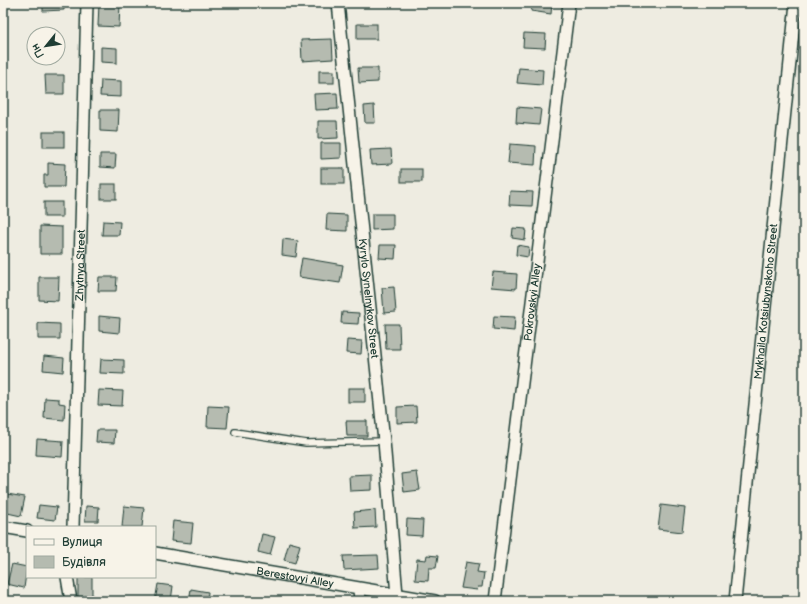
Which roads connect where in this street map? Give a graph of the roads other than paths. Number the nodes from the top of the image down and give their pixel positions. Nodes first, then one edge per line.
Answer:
1 (87, 3) edge
2 (338, 3) edge
3 (569, 3) edge
4 (796, 3) edge
5 (235, 432) dead end
6 (384, 441) junction
7 (73, 526) edge
8 (3, 527) edge
9 (26, 531) edge
10 (156, 553) edge
11 (68, 578) edge
12 (359, 589) junction
13 (397, 595) junction
14 (71, 601) edge
15 (360, 601) edge
16 (435, 601) edge
17 (495, 601) edge
18 (735, 601) edge

1 - 7 street, Zhytnya Street
2 - 6 street, Kyrylo Synelnykov Street
3 - 17 street, Pokrovskyi Alley
4 - 18 street, Mykhaila Kotsiubynskoho Street
5 - 6 lane
6 - 13 street, Kyrylo Synelnykov Street
8 - 9 street
10 - 12 street, Berestovyi Alley
11 - 14 street
12 - 13 street, Berestovyi Alley
12 - 15 street
13 - 16 street, Berestovyi Alley

